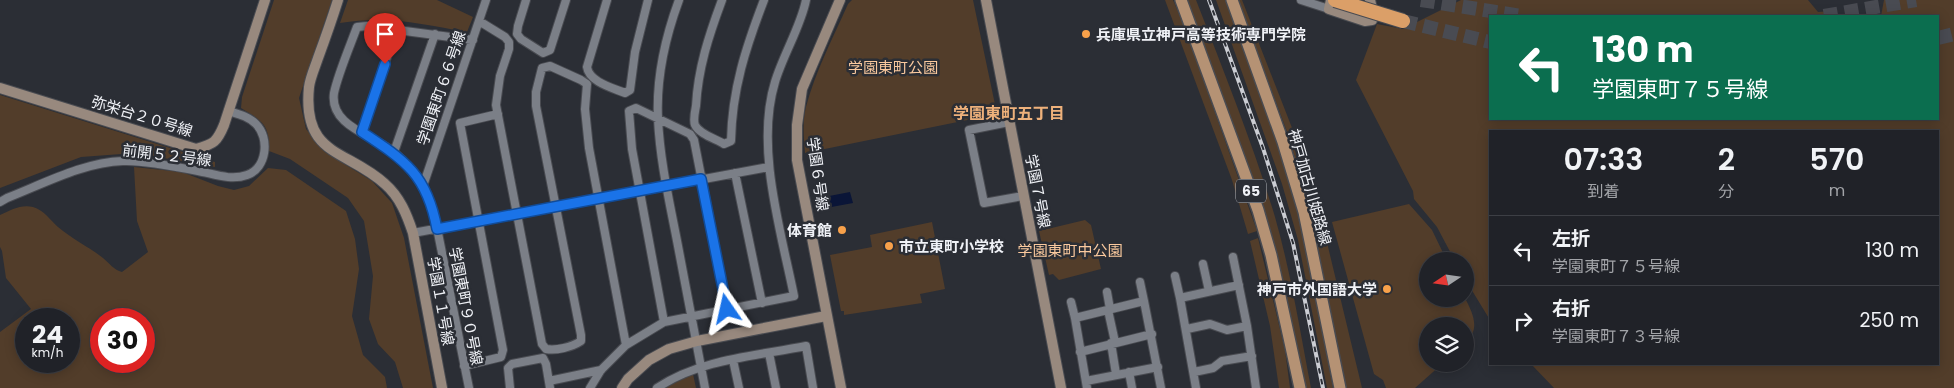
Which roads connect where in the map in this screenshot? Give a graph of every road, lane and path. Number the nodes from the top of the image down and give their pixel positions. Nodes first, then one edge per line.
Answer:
1 (265, 0) edge
2 (338, 0) edge
3 (486, 0) edge
4 (526, 0) edge
5 (566, 0) edge
6 (607, 0) edge
7 (648, 0) edge
8 (679, 0) edge
9 (722, 0) edge
10 (764, 0) edge
11 (806, 0) edge
12 (840, 0) edge
13 (986, 0) edge
14 (1181, 0) edge
15 (1232, 0) edge
16 (1301, 0) edge
17 (1370, 0) edge
18 (1332, 3) edge
19 (479, 21) junction
20 (1402, 21) tunnel mouth
21 (396, 30) junction
22 (435, 34) junction
23 (472, 40) junction
24 (0, 88) edge
25 (228, 111) junction
26 (498, 114) junction
27 (658, 118) junction
28 (1009, 122) junction
29 (362, 132) junction
30 (394, 152) junction
31 (769, 167) junction
32 (735, 173) junction
33 (701, 179) junction
34 (666, 185) junction
35 (423, 186) junction
36 (639, 190) junction
37 (1023, 196) junction
38 (598, 198) junction
39 (0, 202) edge
40 (556, 206) junction
41 (517, 214) junction
42 (478, 221) junction
43 (437, 229) junction
44 (413, 233) junction
45 (1233, 257) dead end
46 (1203, 264) dead end
47 (1175, 276) dead end
48 (1140, 282) dead end
49 (1239, 285) junction
50 (1209, 291) junction
51 (1107, 292) dead end
52 (1180, 298) junction
53 (1144, 300) junction
54 (1072, 302) dead end
55 (762, 303) junction
56 (727, 309) junction
57 (1109, 310) junction
58 (826, 316) junction
59 (689, 317) junction
60 (1075, 318) junction
61 (664, 322) junction
62 (1247, 326) junction
63 (1186, 329) junction
64 (1152, 334) junction
65 (697, 341) junction
66 (1113, 343) junction
67 (626, 345) junction
68 (1080, 352) junction
69 (769, 353) junction
70 (1252, 356) junction
71 (733, 360) junction
72 (464, 366) junction
73 (701, 367) junction
74 (1158, 367) junction
75 (602, 370) junction
76 (1130, 372) junction
77 (1194, 372) junction
78 (1116, 374) junction
79 (1087, 384) edge
80 (550, 385) edge
81 (1339, 385) edge
82 (442, 388) edge
83 (468, 388) edge
84 (510, 388) edge
85 (590, 388) edge
86 (622, 388) edge
87 (658, 388) edge
88 (705, 388) edge
89 (739, 388) edge
90 (776, 388) edge
91 (813, 388) edge
92 (841, 388) edge
93 (1060, 388) edge
94 (1132, 388) edge
95 (1161, 388) edge
96 (1196, 388) edge
97 (1254, 388) edge
98 (1300, 388) edge

1 - 25 street, 弥栄台２０号線
2 - 44 street, 学園１１号線
3 - 19 street, 学園東町６６号線
4 - 5 street
6 - 7 street
8 - 27 street
9 - 10 street
11 - 31 street
12 - 58 street, 学園６号線
13 - 28 street, 学園７号線
14 - 98 main road, 65
15 - 81 main road, 神戸加古川姫路線
16 - 18 street
17 - 18 street
18 - 20 highway, bridge
19 - 23 street, 学園東町６６号線
19 - 26 street
21 - 22 street
21 - 29 street
21 - 29 street, 学園東町９０号線
22 - 23 street
22 - 30 street
23 - 35 street, 学園東町６６号線
24 - 25 street, 弥栄台２０号線
25 - 39 street, 前開５２号線
26 - 41 street
26 - 42 street
27 - 33 street
27 - 34 street
27 - 36 street
28 - 37 street, 学園７号線
28 - 37 street
29 - 30 street, 学園東町９０号線
30 - 35 street, 学園東町９０号線
31 - 32 street
31 - 55 street
32 - 33 street
32 - 55 street
33 - 34 street
33 - 56 street
34 - 36 street
34 - 59 street
35 - 43 street, 学園東町９０号線
36 - 38 street
36 - 61 street
37 - 93 street, 学園７号線
38 - 40 street
38 - 40 street
38 - 67 street
40 - 41 street
40 - 41 street
41 - 42 street
42 - 43 street
42 - 72 street
43 - 44 street
43 - 72 street, 学園東町９０号線
44 - 82 street, 学園１１号線
45 - 49 street
46 - 50 street
47 - 52 street
48 - 53 street
49 - 50 street
49 - 62 street
50 - 52 street
51 - 57 street
52 - 63 street
53 - 57 street
53 - 64 street
54 - 60 street
55 - 56 street
56 - 59 street
57 - 60 street
57 - 66 street
58 - 65 street
58 - 92 street, 学園６号線
59 - 61 street
59 - 65 street
60 - 68 street
61 - 67 street
62 - 63 street
62 - 70 street
63 - 77 street
64 - 66 street
64 - 74 street
65 - 73 street
65 - 86 street
66 - 68 street
66 - 78 street
67 - 75 street
68 - 79 street
69 - 71 street
69 - 90 street
69 - 91 street
70 - 77 street
70 - 97 street
71 - 73 street
71 - 89 street
72 - 83 street, 学園東町９０号線
73 - 87 street
73 - 88 street
74 - 76 street
74 - 95 street
75 - 80 street
75 - 85 street
76 - 78 street
76 - 94 street
77 - 96 street
78 - 79 street
80 - 84 street

